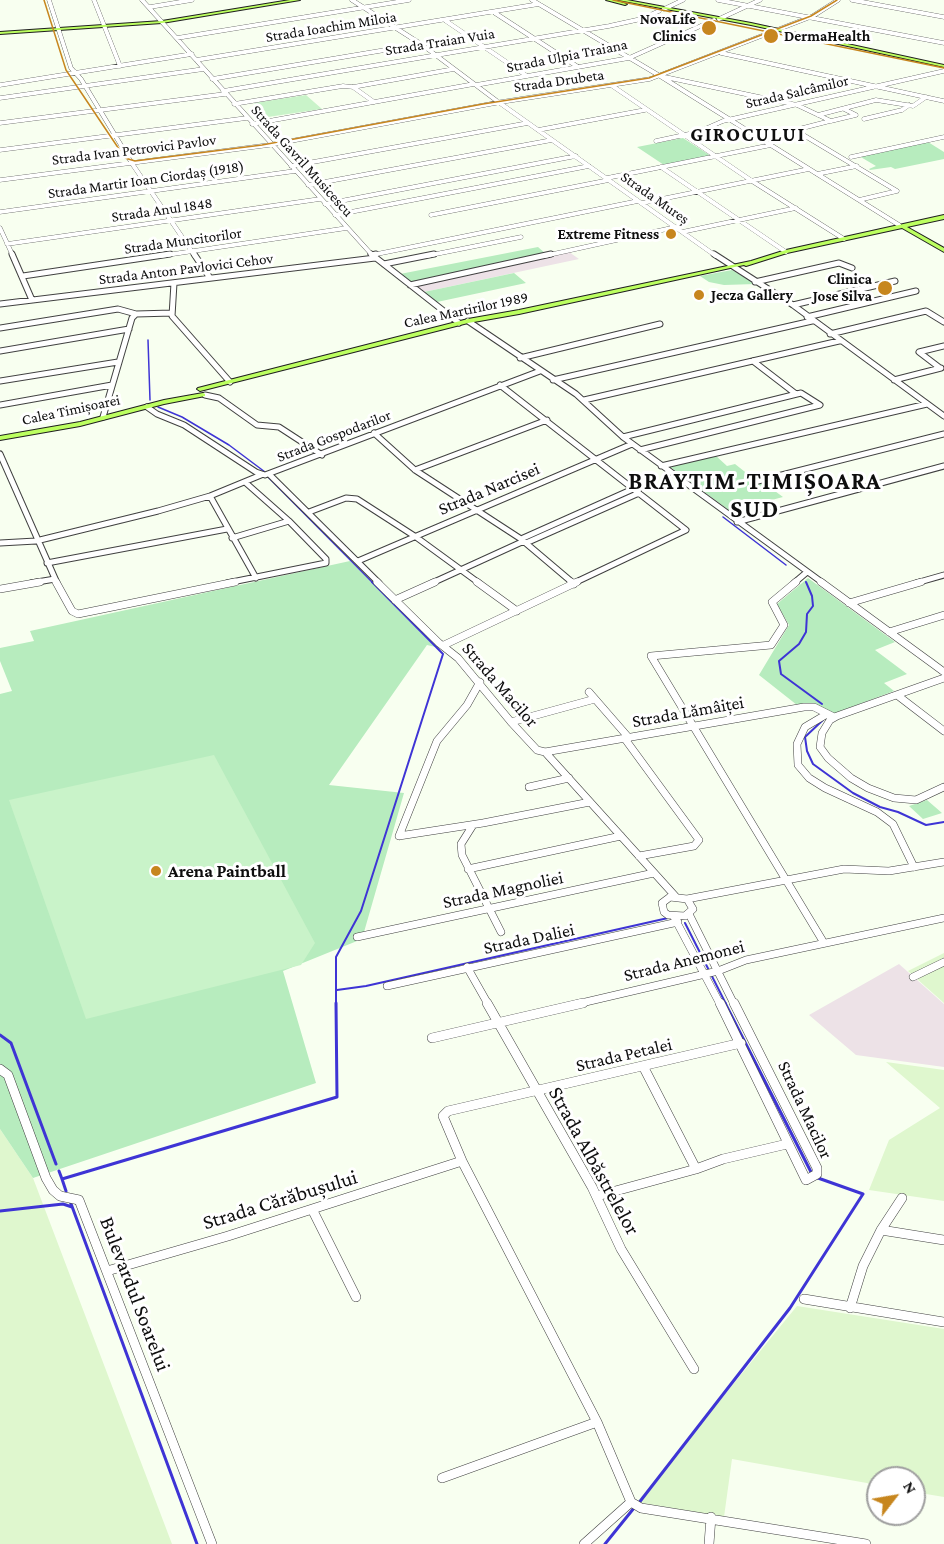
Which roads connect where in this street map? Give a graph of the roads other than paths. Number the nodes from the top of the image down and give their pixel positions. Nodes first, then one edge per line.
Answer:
1 (49, 0) edge
2 (94, 0) edge
3 (142, 0) edge
4 (192, 0) edge
5 (298, 0) edge
6 (352, 0) edge
7 (409, 0) edge
8 (532, 0) edge
9 (608, 0) edge
10 (620, 0) edge
11 (683, 0) edge
12 (718, 0) edge
13 (760, 0) edge
14 (838, 0) edge
15 (852, 0) edge
16 (539, 4) junction
17 (748, 5) junction
18 (150, 7) junction
19 (362, 7) junction
20 (662, 10) junction
21 (495, 13) junction
22 (810, 17) junction
23 (944, 17) edge
24 (717, 20) junction
25 (446, 21) junction
26 (162, 22) junction
27 (104, 26) junction
28 (58, 29) junction
29 (398, 29) junction
30 (777, 30) junction
31 (584, 31) junction
32 (0, 33) edge
33 (177, 38) junction
34 (536, 39) junction
35 (944, 43) edge
36 (421, 44) junction
37 (484, 47) junction
38 (719, 52) junction
39 (192, 54) junction
40 (435, 55) junction
41 (629, 58) junction
42 (196, 60) junction
43 (120, 66) junction
44 (944, 66) edge
45 (578, 67) junction
46 (204, 69) junction
47 (454, 69) junction
48 (944, 71) edge
49 (75, 74) junction
50 (527, 76) junction
51 (660, 76) junction
52 (212, 79) junction
53 (0, 85) edge
54 (475, 85) junction
55 (611, 85) junction
56 (85, 86) junction
57 (353, 87) junction
58 (878, 87) junction
59 (224, 92) junction
60 (926, 97) junction
61 (0, 98) edge
62 (944, 101) edge
63 (374, 102) junction
64 (498, 102) junction
65 (234, 104) junction
66 (797, 105) junction
67 (911, 105) junction
68 (844, 109) junction
69 (101, 110) junction
70 (645, 110) junction
71 (818, 115) junction
72 (247, 118) junction
73 (864, 118) dead end
74 (729, 120) junction
75 (831, 121) junction
76 (0, 123) edge
77 (528, 123) junction
78 (252, 124) junction
79 (538, 130) junction
80 (117, 135) junction
81 (684, 135) junction
82 (944, 137) edge
83 (552, 140) junction
84 (656, 141) dead end
85 (271, 145) junction
86 (771, 146) junction
87 (0, 150) edge
88 (576, 156) junction
89 (715, 156) junction
90 (851, 157) dead end
91 (133, 163) junction
92 (291, 166) junction
93 (589, 166) junction
94 (857, 166) junction
95 (661, 167) junction
96 (809, 169) junction
97 (295, 171) junction
98 (817, 174) junction
99 (608, 179) junction
100 (0, 180) edge
101 (752, 181) junction
102 (308, 185) junction
103 (150, 191) junction
104 (697, 192) junction
105 (320, 199) junction
106 (859, 200) junction
107 (640, 202) junction
108 (325, 204) junction
109 (796, 208) junction
110 (0, 212) edge
111 (335, 215) junction
112 (431, 215) dead end
113 (944, 216) edge
114 (171, 220) junction
115 (740, 220) junction
116 (904, 225) junction
117 (676, 227) junction
118 (0, 228) edge
119 (347, 228) junction
120 (682, 231) junction
121 (521, 237) dead end
122 (844, 239) junction
123 (7, 244) junction
124 (943, 250) edge
125 (192, 252) junction
126 (786, 252) junction
127 (373, 256) junction
128 (384, 264) junction
129 (730, 266) junction
130 (852, 268) dead end
131 (23, 276) junction
132 (210, 279) junction
133 (896, 281) dead end
134 (755, 282) junction
135 (174, 284) junction
136 (410, 285) junction
137 (916, 291) dead end
138 (32, 300) junction
139 (0, 304) edge
140 (793, 305) junction
141 (172, 313) junction
142 (136, 314) junction
143 (810, 319) junction
144 (468, 321) junction
145 (944, 322) edge
146 (459, 323) junction
147 (660, 324) dead end
148 (0, 328) edge
149 (129, 329) junction
150 (830, 334) junction
151 (839, 341) junction
152 (944, 346) edge
153 (0, 351) edge
154 (520, 358) junction
155 (753, 361) junction
156 (118, 362) junction
157 (942, 368) edge
158 (540, 371) junction
159 (553, 380) junction
160 (894, 380) junction
161 (0, 381) edge
162 (228, 382) junction
163 (112, 385) junction
164 (500, 385) junction
165 (203, 392) junction
166 (796, 394) junction
167 (584, 400) junction
168 (927, 404) junction
169 (0, 405) edge
170 (146, 406) junction
171 (944, 416) edge
172 (103, 417) junction
173 (547, 420) junction
174 (374, 433) junction
175 (944, 434) edge
176 (0, 437) edge
177 (623, 437) junction
178 (632, 444) junction
179 (640, 450) junction
180 (0, 454) edge
181 (322, 455) junction
182 (596, 459) junction
183 (661, 466) junction
184 (944, 466) edge
185 (415, 470) junction
186 (266, 475) junction
187 (759, 481) dead end
188 (246, 483) junction
189 (633, 489) junction
190 (639, 493) junction
191 (210, 496) junction
192 (477, 510) junction
193 (309, 512) junction
194 (289, 521) junction
195 (737, 522) junction
196 (227, 529) junction
197 (416, 537) junction
198 (232, 538) junction
199 (36, 541) junction
200 (524, 541) junction
201 (0, 543) edge
202 (358, 561) junction
203 (47, 563) junction
204 (463, 571) junction
205 (807, 572) junction
206 (944, 575) edge
207 (256, 578) junction
208 (55, 579) junction
209 (574, 584) junction
210 (0, 590) edge
211 (395, 600) junction
212 (849, 603) junction
213 (517, 611) junction
214 (944, 615) edge
215 (889, 632) junction
216 (444, 645) junction
217 (944, 672) edge
218 (944, 678) edge
219 (480, 682) junction
220 (589, 692) dead end
221 (897, 695) junction
222 (595, 699) junction
223 (830, 716) junction
224 (511, 722) junction
225 (694, 727) junction
226 (944, 731) edge
227 (627, 738) junction
228 (545, 752) junction
229 (569, 778) junction
230 (529, 787) dead end
231 (944, 788) edge
232 (590, 802) junction
233 (473, 825) junction
234 (621, 836) junction
235 (639, 856) junction
236 (944, 862) edge
237 (914, 867) junction
238 (468, 869) junction
239 (654, 873) junction
240 (785, 881) junction
241 (676, 897) junction
242 (687, 899) junction
243 (488, 909) junction
244 (689, 914) junction
245 (944, 918) edge
246 (676, 920) junction
247 (501, 932) dead end
248 (357, 937) dead end
249 (824, 943) junction
250 (944, 962) edge
251 (467, 967) junction
252 (711, 972) junction
253 (914, 977) dead end
254 (387, 986) dead end
255 (496, 1021) junction
256 (432, 1038) dead end
257 (741, 1044) junction
258 (643, 1066) junction
259 (0, 1069) edge
260 (4, 1076) edge
261 (535, 1090) junction
262 (787, 1144) junction
263 (462, 1161) junction
264 (696, 1169) junction
265 (597, 1196) junction
266 (902, 1198) dead end
267 (312, 1209) junction
268 (881, 1230) junction
269 (944, 1240) edge
270 (107, 1272) junction
271 (356, 1297) dead end
272 (804, 1299) dead end
273 (850, 1308) junction
274 (944, 1322) edge
275 (694, 1369) dead end
276 (597, 1422) junction
277 (442, 1478) dead end
278 (631, 1502) junction
279 (711, 1517) junction
280 (212, 1544) edge
281 (584, 1544) edge
282 (709, 1544) edge
283 (866, 1544) edge

1 - 28 street
2 - 27 street
3 - 18 street, Strada Gavril Musicescu
4 - 18 street
5 - 26 main road
6 - 19 street, Strada Mureș
7 - 19 street
8 - 16 street
9 - 20 main road
10 - 20 main road
11 - 20 street, Strada Traian Vuia
12 - 17 street
13 - 17 street, Strada Ulpia Traiana
14 - 22 street, Strada Drubeta
15 - 23 street
16 - 21 street, Strada Ioachim Miloia
16 - 31 street
17 - 22 street
17 - 24 street, Strada Ulpia Traiana
18 - 26 street, Strada Gavril Musicescu
19 - 29 street, Strada Mureș
19 - 33 street
20 - 24 main road
20 - 31 street, Strada Traian Vuia
21 - 25 street, Strada Ioachim Miloia
21 - 34 street
22 - 30 street, Strada Drubeta
22 - 35 street
24 - 30 main road
24 - 41 street, Strada Ulpia Traiana
25 - 29 street, Strada Ioachim Miloia
25 - 37 street
26 - 27 main road
26 - 33 street, Strada Gavril Musicescu
27 - 28 main road
27 - 43 street
28 - 32 main road
28 - 49 street
29 - 36 street, Strada Mureș
29 - 42 street, Strada Ioachim Miloia
30 - 38 street, Strada Drubeta
30 - 44 main road
31 - 34 street, Strada Traian Vuia
31 - 41 street
33 - 39 street, Strada Gavril Musicescu
34 - 37 street, Strada Traian Vuia
34 - 45 street
36 - 40 street, Strada Mureș
36 - 52 street
37 - 40 street, Strada Traian Vuia
37 - 50 street
38 - 51 street, Strada Drubeta
38 - 58 street
39 - 42 street, Strada Gavril Musicescu
39 - 43 street
40 - 47 street, Strada Mureș
40 - 59 street, Strada Traian Vuia
41 - 45 street, Strada Ulpia Traiana
41 - 51 street
42 - 46 street, Strada Gavril Musicescu
43 - 49 street
45 - 50 street, Strada Ulpia Traiana
46 - 52 street, Strada Gavril Musicescu
46 - 56 street
47 - 54 street, Strada Mureș
47 - 57 street
48 - 58 street, Strada Salcâmilor
49 - 53 street
49 - 56 street
50 - 54 street, Strada Ulpia Traiana
51 - 55 street, Strada Drubeta
51 - 66 street
51 - 74 street
52 - 59 street, Strada Gavril Musicescu
54 - 63 street, Strada Ulpia Traiana
54 - 64 street, Strada Mureș
55 - 64 street, Strada Drubeta
55 - 70 street
56 - 61 street
56 - 69 street
57 - 63 street
57 - 65 street
58 - 60 street
58 - 66 street, Strada Salcâmilor
59 - 65 street, Strada Gavril Musicescu
59 - 69 street, Strada Traian Vuia
60 - 62 street
60 - 67 street
63 - 78 street, Strada Ulpia Traiana
64 - 77 street, Strada Mureș
64 - 85 street, Strada Drubeta
65 - 72 street, Strada Gavril Musicescu
66 - 71 street
66 - 74 street, Strada Salcâmilor
67 - 68 street
67 - 73 street
68 - 71 street
68 - 75 street
69 - 76 street, Strada Traian Vuia
69 - 80 street
70 - 79 street
70 - 81 street
71 - 75 street
72 - 78 street, Strada Gavril Musicescu
72 - 80 street
74 - 81 street, Strada Salcâmilor
74 - 86 street
75 - 94 street
77 - 79 street, Strada Mureș
77 - 92 street
78 - 85 street, Strada Gavril Musicescu
79 - 83 street, Strada Mureș
80 - 87 street
80 - 91 street
81 - 84 street, Strada Salcâmilor
81 - 89 street
82 - 90 street
83 - 88 street, Strada Mureș
83 - 102 street
85 - 91 street, Strada Ivan Petrovici Pavlov
85 - 92 street, Strada Gavril Musicescu
86 - 89 street
86 - 96 street
88 - 93 street, Strada Mureș
88 - 108 street
89 - 95 street
89 - 101 street
91 - 100 street, Strada Ivan Petrovici Pavlov
91 - 103 street
92 - 97 street, Strada Gavril Musicescu
93 - 99 street, Strada Mureș
93 - 111 street
94 - 98 street
94 - 106 street
95 - 99 street
95 - 104 street
96 - 98 street
96 - 101 street, Strada Anton Pavlovici Cehov
97 - 102 street, Strada Gavril Musicescu
97 - 103 street, Strada Martir Ioan Ciordaș (1918)
98 - 106 street
99 - 107 street, Strada Mureș
99 - 112 street
101 - 104 street, Strada Anton Pavlovici Cehov
101 - 109 street
102 - 105 street, Strada Gavril Musicescu
103 - 110 street, Strada Martir Ioan Ciordaș (1918)
103 - 114 street
104 - 107 street, Strada Anton Pavlovici Cehov
104 - 115 street
105 - 108 street, Strada Gavril Musicescu
105 - 114 street, Strada Anul 1848
106 - 116 street
107 - 117 street, Strada Mureș
107 - 127 street, Strada Anton Pavlovici Cehov
108 - 111 street, Strada Gavril Musicescu
109 - 115 street
109 - 122 street
111 - 119 street, Strada Gavril Musicescu
113 - 116 main road, Calea Martirilor 1989
114 - 123 street, Strada Anul 1848
114 - 125 street
115 - 120 street
115 - 126 street
116 - 122 main road, Calea Martirilor 1989
116 - 124 main road
117 - 120 street, Strada Mureș
117 - 136 street
118 - 123 street
119 - 125 street, Strada Muncitorilor
119 - 127 street, Strada Gavril Musicescu
120 - 129 street, Strada Mureș
121 - 128 street
122 - 126 main road, Calea Martirilor 1989
123 - 131 street
125 - 131 street, Strada Muncitorilor
125 - 132 street
126 - 129 main road, Calea Martirilor 1989
127 - 128 street, Strada Gavril Musicescu
127 - 132 street, Strada Anton Pavlovici Cehov
128 - 136 street, Strada Gavril Musicescu
129 - 134 street, Strada Mureș
129 - 144 main road, Calea Martirilor 1989
130 - 134 street
131 - 138 street
132 - 135 street, Strada Anton Pavlovici Cehov
133 - 140 street
134 - 140 street, Strada Mureș
135 - 138 street, Strada Anton Pavlovici Cehov
135 - 141 street
136 - 146 street, Strada Gavril Musicescu
137 - 143 street
138 - 139 street, Strada Anton Pavlovici Cehov
140 - 143 street, Strada Mureș
141 - 142 street
141 - 162 street
142 - 148 street
142 - 149 street
143 - 150 street, Strada Mureș
143 - 159 street
144 - 146 main road, Calea Martirilor 1989
144 - 154 street
145 - 150 street
146 - 162 main road, Calea Martirilor 1989
147 - 154 street
149 - 153 street
149 - 156 street
150 - 151 street, Strada Mureș
151 - 155 street
151 - 160 street, Strada Mureș
152 - 157 street
154 - 158 street
155 - 166 street
155 - 167 street
156 - 161 street
156 - 163 street
157 - 160 street
158 - 159 street
158 - 164 street, Strada Gospodarilor
159 - 167 street
160 - 168 street, Strada Mureș
162 - 165 main road, Calea Martirilor 1989
163 - 169 street
163 - 172 street
164 - 173 street
164 - 174 street, Strada Gospodarilor
165 - 170 main road, Calea Martirilor 1989
165 - 181 street
166 - 177 street
166 - 179 street
167 - 177 street
168 - 171 street, Strada Mureș
168 - 183 street
170 - 172 main road, Calea Timișoarei
170 - 176 main road, Calea Timișoarei
170 - 186 street, Strada Gospodarilor
172 - 176 main road, Calea Timișoarei
173 - 182 street
173 - 185 street
174 - 181 street, Strada Gospodarilor
174 - 185 street
175 - 187 street
177 - 178 street
178 - 179 street
178 - 182 street, Strada Narcisei
179 - 183 street
180 - 199 street
181 - 186 street, Strada Gospodarilor
182 - 189 street
182 - 192 street, Strada Narcisei
183 - 195 street
184 - 195 street
185 - 192 street
186 - 188 street
186 - 193 street, Strada Macilor
188 - 191 street
188 - 194 street
189 - 190 street
189 - 200 street
190 - 200 street
190 - 209 street
191 - 196 street
191 - 199 street
192 - 197 street, Strada Narcisei
192 - 200 street
193 - 197 street
193 - 202 street, Strada Macilor
194 - 198 street
194 - 207 street
195 - 205 street
196 - 198 street
196 - 203 street
197 - 202 street, Strada Narcisei
197 - 204 street
198 - 207 street
199 - 201 street
199 - 203 street
200 - 204 street
200 - 209 street
202 - 211 street, Strada Macilor
203 - 208 street
204 - 211 street
204 - 213 street
205 - 212 street
205 - 225 street
206 - 212 street
207 - 208 street
208 - 210 street
209 - 213 street
211 - 216 street, Strada Macilor
212 - 215 street
213 - 216 street
214 - 215 street
215 - 217 street
216 - 219 street, Strada Macilor
218 - 221 street
219 - 224 street, Strada Macilor
219 - 233 street
220 - 222 street
221 - 223 street
221 - 226 street
222 - 224 street
222 - 227 street
223 - 225 street, Strada Lămâiței
223 - 231 street
223 - 237 street
224 - 228 street, Strada Macilor
225 - 227 street, Strada Lămâiței
225 - 240 street
227 - 228 street, Strada Lămâiței
227 - 235 street
228 - 229 street, Strada Macilor
229 - 230 street
229 - 232 street, Strada Macilor
232 - 233 street
232 - 234 street, Strada Macilor
233 - 238 street
234 - 235 street, Strada Macilor
234 - 238 street
235 - 239 street, Strada Macilor
236 - 237 street
237 - 240 street
238 - 243 street
239 - 241 street, Strada Macilor
239 - 243 street, Strada Magnoliei
240 - 242 street
240 - 249 street
241 - 242 street
241 - 246 street
242 - 244 street
243 - 247 street
243 - 248 street, Strada Magnoliei
244 - 246 street
244 - 252 street, Strada Macilor
245 - 249 street, Strada Anemonei
246 - 251 street, Strada Daliei
246 - 252 street, Strada Macilor
249 - 252 street, Strada Anemonei
250 - 253 street
251 - 254 street, Strada Daliei
251 - 255 street, Strada Albăstrelelor
252 - 255 street, Strada Anemonei
252 - 257 street, Strada Macilor
252 - 262 street, Strada Macilor
255 - 256 street, Strada Anemonei
255 - 261 street, Strada Albăstrelelor
257 - 258 street, Strada Petalei
257 - 262 street, Strada Macilor
258 - 261 street, Strada Petalei
258 - 264 street
259 - 260 street
260 - 270 street, Bulevardul Soarelui
261 - 263 street, Strada Petalei
261 - 265 street, Strada Albăstrelelor
262 - 264 street
263 - 267 street, Strada Cărăbușului
263 - 276 street
264 - 265 street
265 - 275 street, Strada Albăstrelelor
266 - 268 street
267 - 270 street, Strada Cărăbușului
267 - 271 street
268 - 269 street
268 - 273 street
270 - 280 street, Bulevardul Soarelui
272 - 273 street
273 - 274 street
276 - 277 street
276 - 278 street
278 - 279 street
278 - 281 street
279 - 282 street
279 - 283 street

